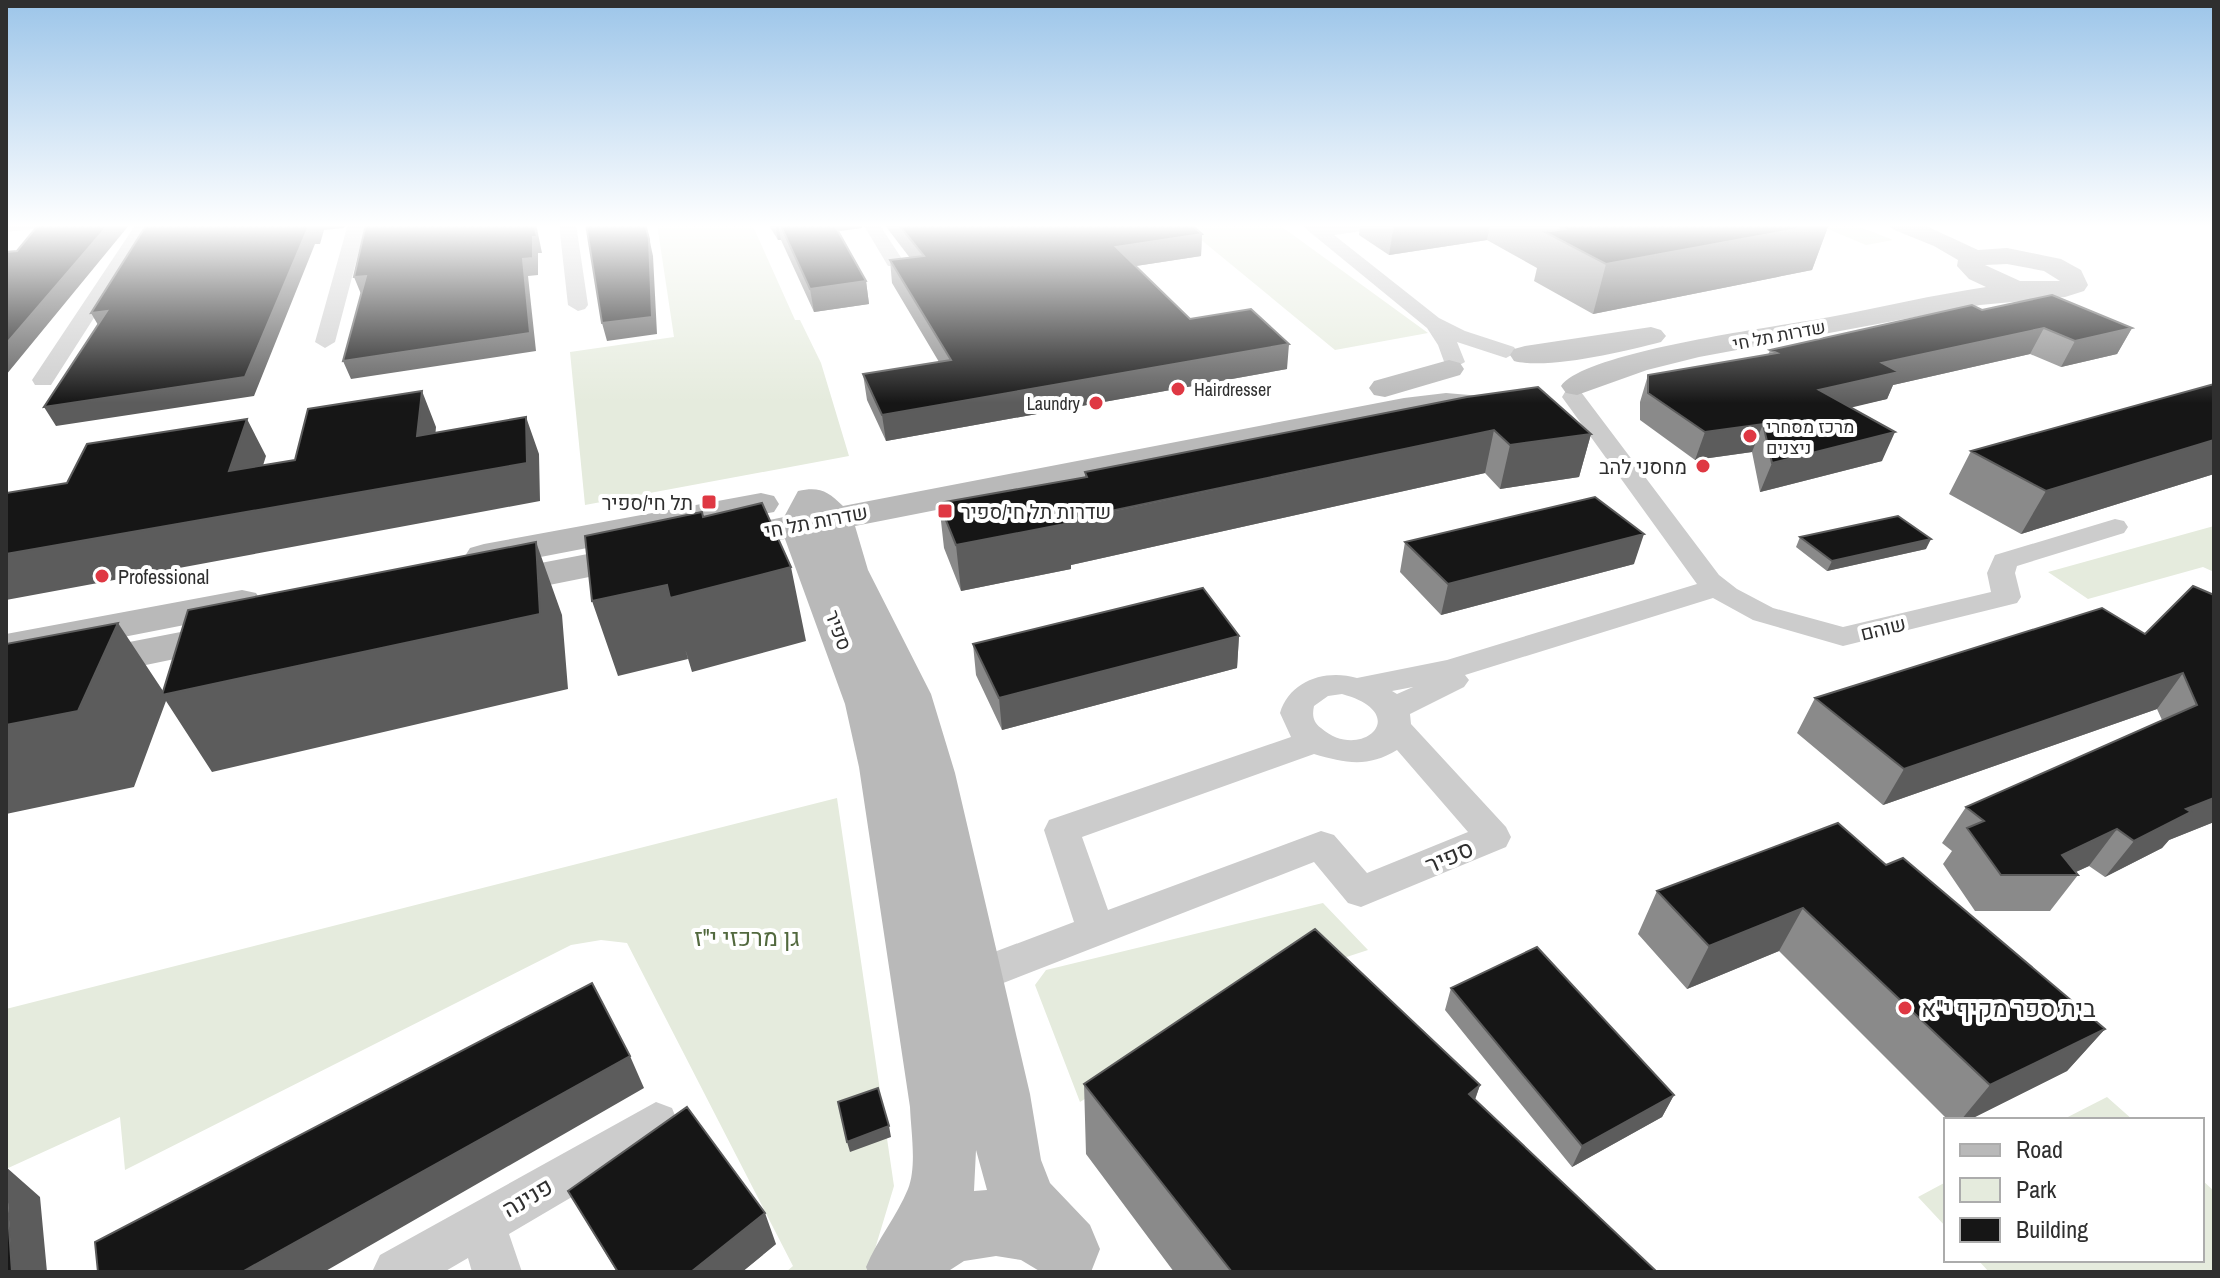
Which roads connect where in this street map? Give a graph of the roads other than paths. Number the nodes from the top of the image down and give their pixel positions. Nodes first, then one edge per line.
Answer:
1 (106, 284) edge
2 (341, 284) edge
3 (575, 284) edge
4 (1385, 284) edge
5 (1930, 284) edge
6 (2001, 284) edge
7 (2074, 284) edge
8 (2031, 290) junction
9 (578, 305) dead end
10 (1432, 321) junction
11 (325, 342) dead end
12 (1515, 353) junction
13 (1451, 366) junction
14 (43, 380) dead end
15 (1566, 405) junction
16 (910, 502) junction
17 (2115, 527) dead end
18 (822, 536) junction
19 (1722, 591) junction
20 (6, 647) edge
21 (6, 680) edge
22 (1360, 687) junction
23 (1395, 719) junction
24 (1315, 741) junction
25 (1096, 931) junction
26 (974, 977) junction
27 (656, 1123) dead end
28 (482, 1223) junction
29 (1075, 1260) edge
30 (898, 1270) edge
31 (397, 1272) edge
32 (497, 1272) edge

1 - 14 street
2 - 11 street
3 - 9 street
4 - 10 street
5 - 12 main road, שדרות תל חי
6 - 8 main road
7 - 8 main road, שדרות תל חי
8 - 15 main road, שדרות תל חי
10 - 12 street
10 - 13 street
12 - 13 main road, שדרות תל חי
12 - 15 main road
13 - 16 main road, שדרות תל חי
13 - 18 main road, שדרות תל חי
15 - 19 street, שוהם
16 - 18 main road, שדרות תל חי
16 - 18 main road
17 - 19 street, שוהם
18 - 18 main road, שדרות תל חי
18 - 26 main road, ספיר
18 - 30 main road, ספיר
19 - 22 street
19 - 23 street
20 - 21 main road
22 - 23 street
22 - 24 street
23 - 24 street
23 - 25 street, ספיר
24 - 25 street
25 - 26 street, ספיר
26 - 29 main road, ספיר
27 - 28 street, פנינה
28 - 31 street, פנינה
28 - 32 street
29 - 30 main road

